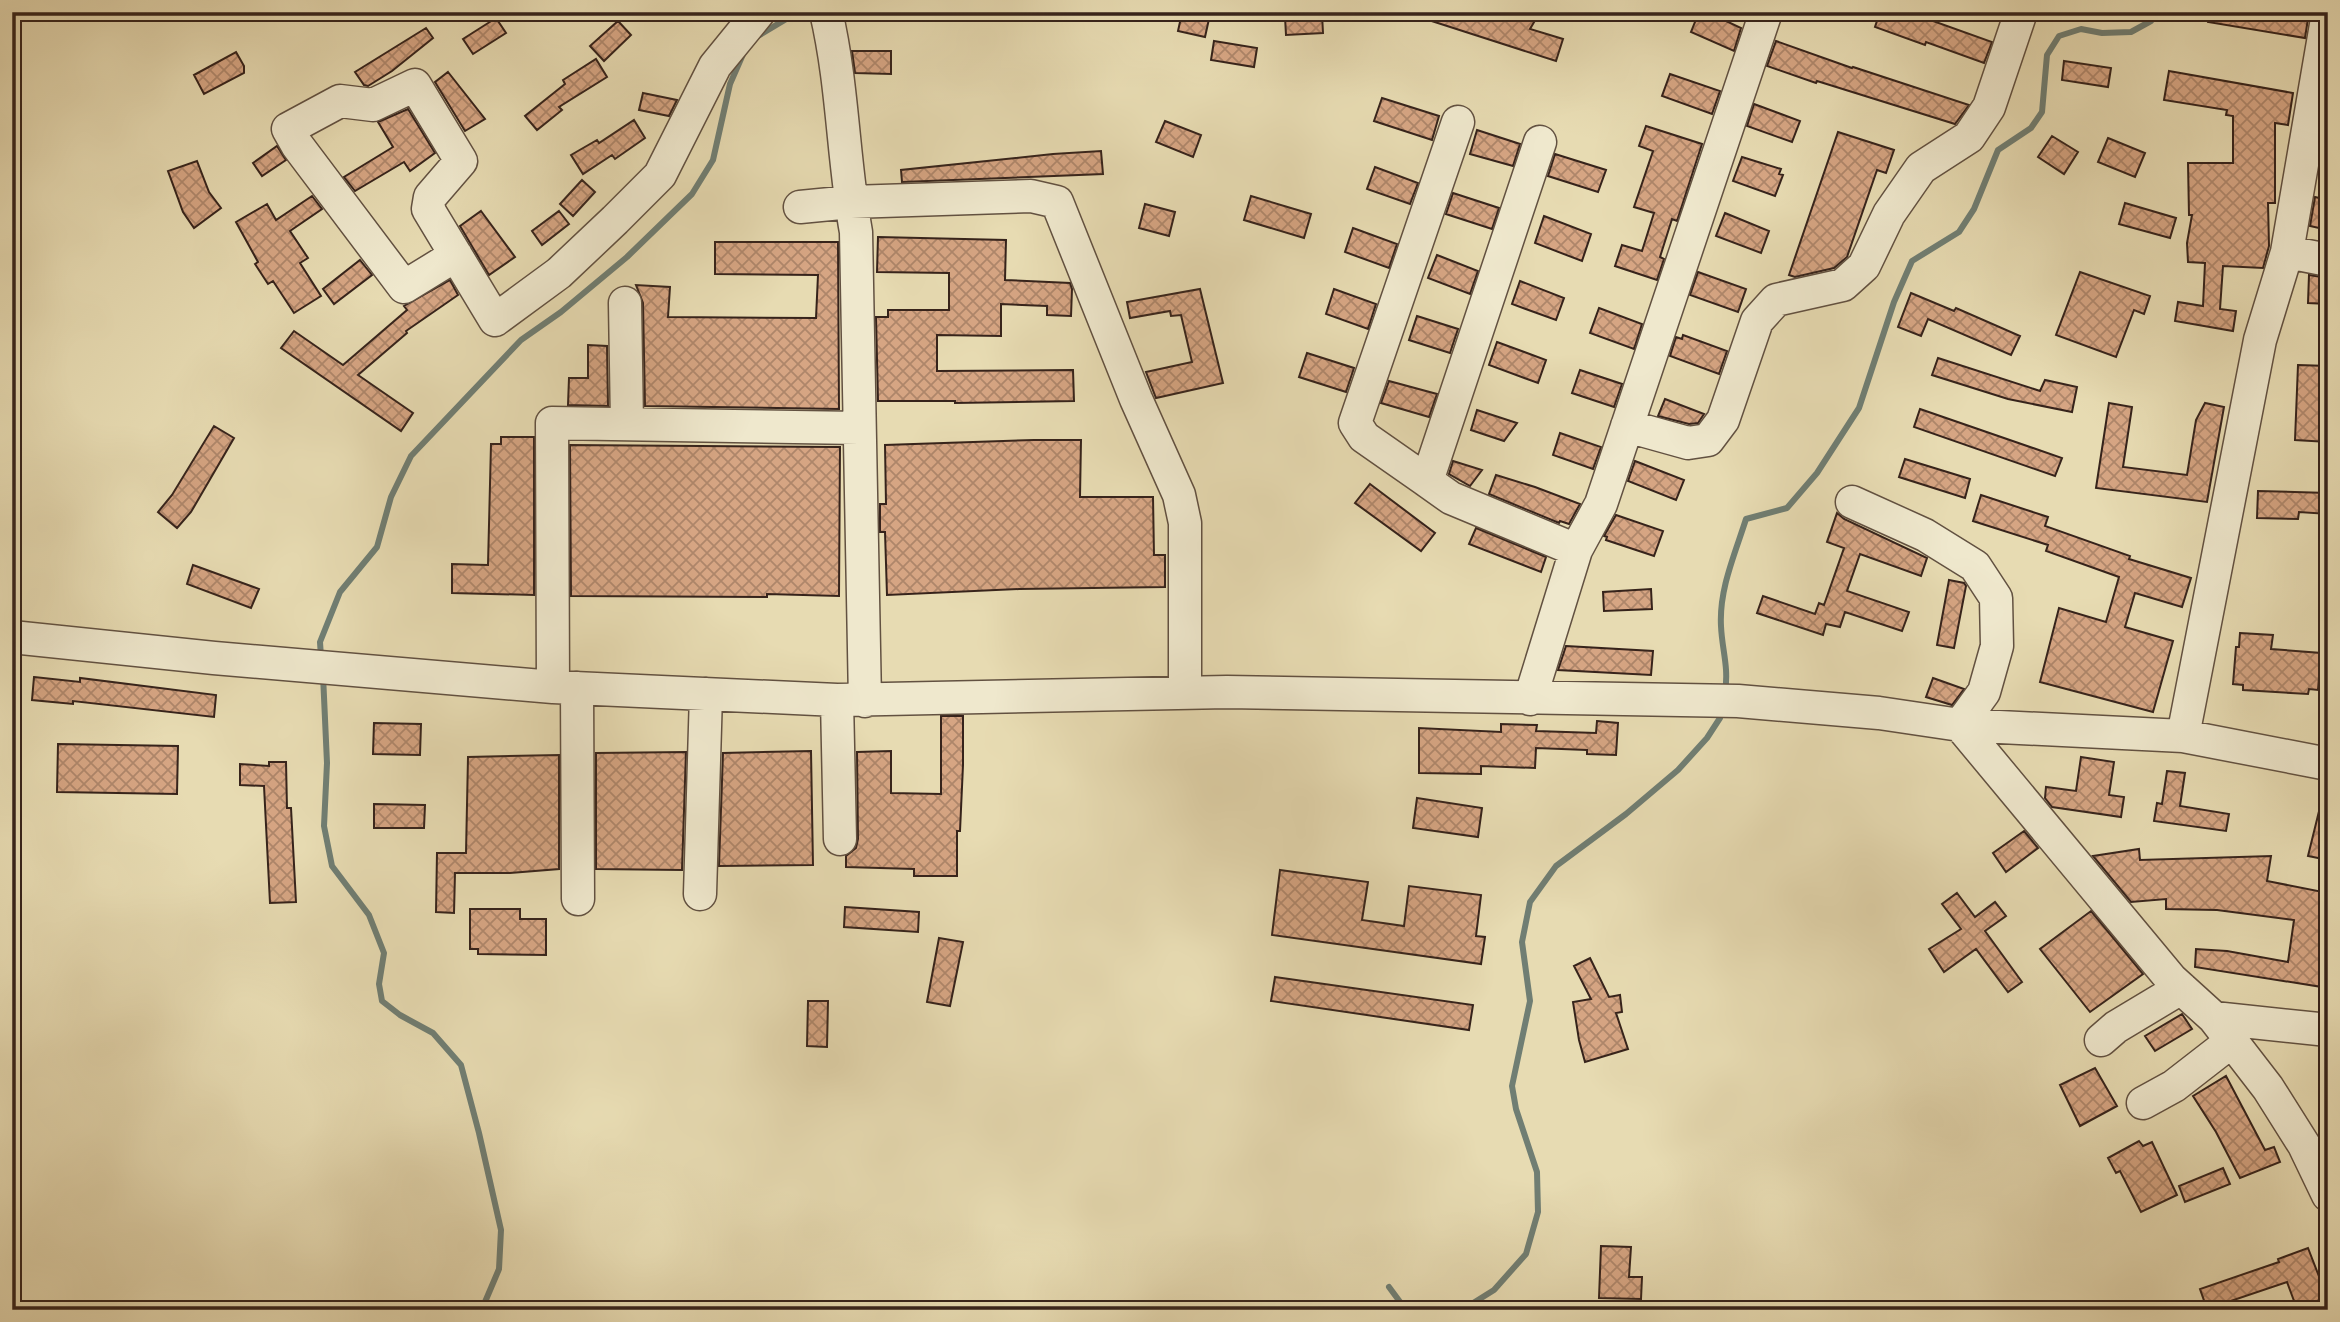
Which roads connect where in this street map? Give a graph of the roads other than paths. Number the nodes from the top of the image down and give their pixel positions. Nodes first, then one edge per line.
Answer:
1 (759, 12) edge
2 (826, 12) edge
3 (1766, 12) edge
4 (2021, 12) edge
5 (2328, 13) edge
6 (1458, 122) dead end
7 (1540, 142) dead end
8 (851, 202) junction
9 (800, 207) dead end
10 (2287, 251) junction
11 (456, 255) junction
12 (2328, 260) edge
13 (625, 303) dead end
14 (626, 424) junction
15 (1627, 426) junction
16 (859, 428) junction
17 (1427, 481) junction
18 (1852, 502) dead end
19 (1576, 550) junction
20 (12, 636) edge
21 (565, 688) junction
22 (1205, 693) junction
23 (706, 694) junction
24 (1530, 699) junction
25 (851, 701) junction
26 (1960, 725) junction
27 (2183, 736) junction
28 (2328, 764) edge
29 (840, 839) dead end
30 (700, 894) dead end
31 (578, 899) dead end
32 (2181, 988) junction
33 (2223, 1030) junction
34 (2328, 1030) edge
35 (2101, 1040) dead end
36 (2143, 1103) dead end
37 (2328, 1195) edge

1 - 11 street
2 - 8 street
3 - 15 street
4 - 15 street
5 - 10 street
6 - 17 street
7 - 17 street
8 - 9 street
8 - 16 street
8 - 22 street
10 - 12 street
10 - 27 street
11 - 11 street
13 - 14 street
14 - 16 street
14 - 21 street
15 - 19 street
16 - 25 street
17 - 19 street
18 - 26 street
19 - 24 street
20 - 21 street
21 - 23 street
21 - 31 street
22 - 24 street
22 - 25 street
23 - 25 street
23 - 30 street
24 - 26 street
25 - 29 street
26 - 27 street
26 - 32 street
27 - 28 street
32 - 33 street
32 - 35 street
33 - 34 street
33 - 36 street
33 - 37 street

